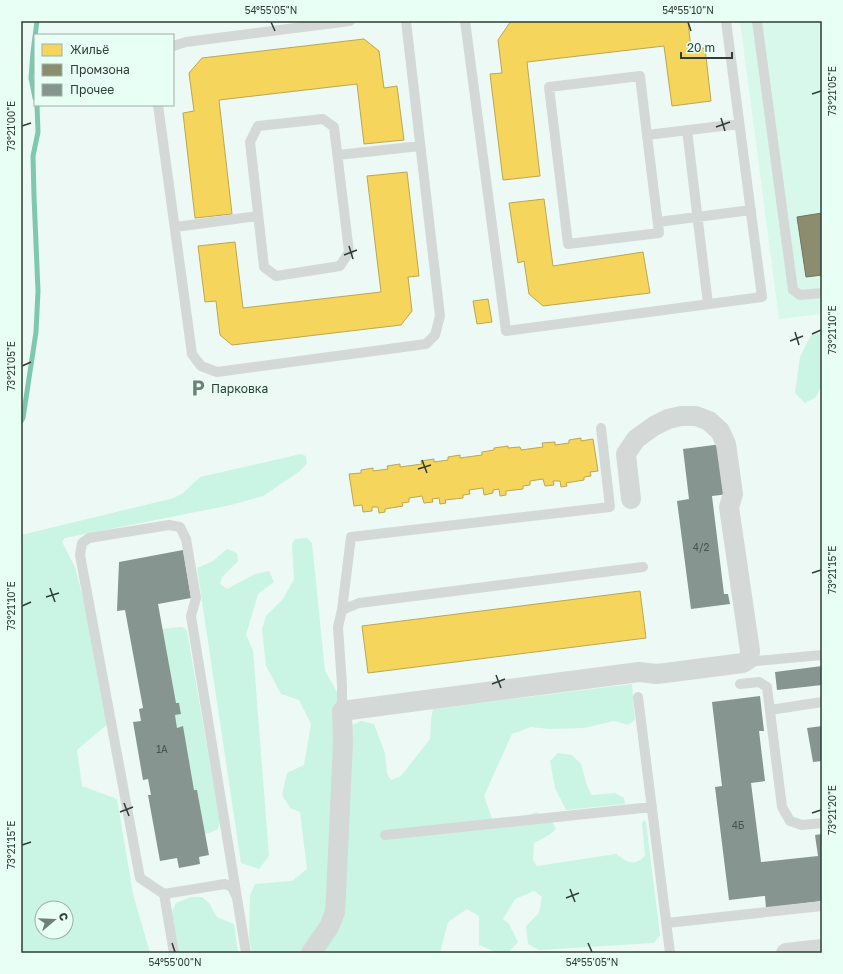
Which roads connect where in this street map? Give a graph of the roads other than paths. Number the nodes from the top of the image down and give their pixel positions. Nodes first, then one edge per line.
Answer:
1 (350, 21) edge
2 (406, 21) edge
3 (465, 21) edge
4 (726, 21) edge
5 (757, 21) edge
6 (174, 46) edge
7 (158, 106) edge
8 (739, 124) junction
9 (687, 130) junction
10 (647, 135) junction
11 (420, 146) junction
12 (338, 155) junction
13 (751, 210) junction
14 (258, 216) junction
15 (698, 217) junction
16 (658, 222) junction
17 (175, 227) junction
18 (822, 293) edge
19 (708, 304) junction
20 (601, 428) dead end
21 (631, 499) dead end
22 (643, 567) dead end
23 (342, 610) junction
24 (822, 655) edge
25 (743, 662) junction
26 (740, 684) dead end
27 (638, 697) dead end
28 (822, 702) edge
29 (770, 710) junction
30 (342, 711) junction
31 (652, 807) junction
32 (822, 823) edge
33 (385, 835) dead end
34 (164, 894) junction
35 (237, 898) junction
36 (822, 906) edge
37 (667, 923) junction
38 (822, 949) edge
39 (174, 953) edge
40 (246, 953) edge
41 (311, 953) edge
42 (670, 953) edge
43 (786, 953) edge

1 - 6 lane
2 - 11 lane
3 - 19 lane
4 - 8 lane
5 - 18 lane
7 - 17 lane
8 - 9 lane
8 - 13 lane
9 - 10 lane
9 - 15 lane
10 - 16 lane
10 - 16 lane
11 - 12 lane
11 - 17 lane
12 - 14 lane
12 - 14 lane
13 - 15 lane
13 - 19 lane
14 - 17 lane
15 - 16 lane
15 - 19 lane
20 - 23 lane
21 - 25 street
22 - 23 lane
23 - 30 lane
24 - 25 lane
25 - 30 street
26 - 29 lane
27 - 31 lane
28 - 29 lane
29 - 32 lane
30 - 41 street
31 - 33 lane
31 - 37 lane
34 - 35 lane
34 - 35 lane
34 - 39 lane
35 - 40 lane
36 - 37 lane
37 - 42 lane
38 - 43 street

